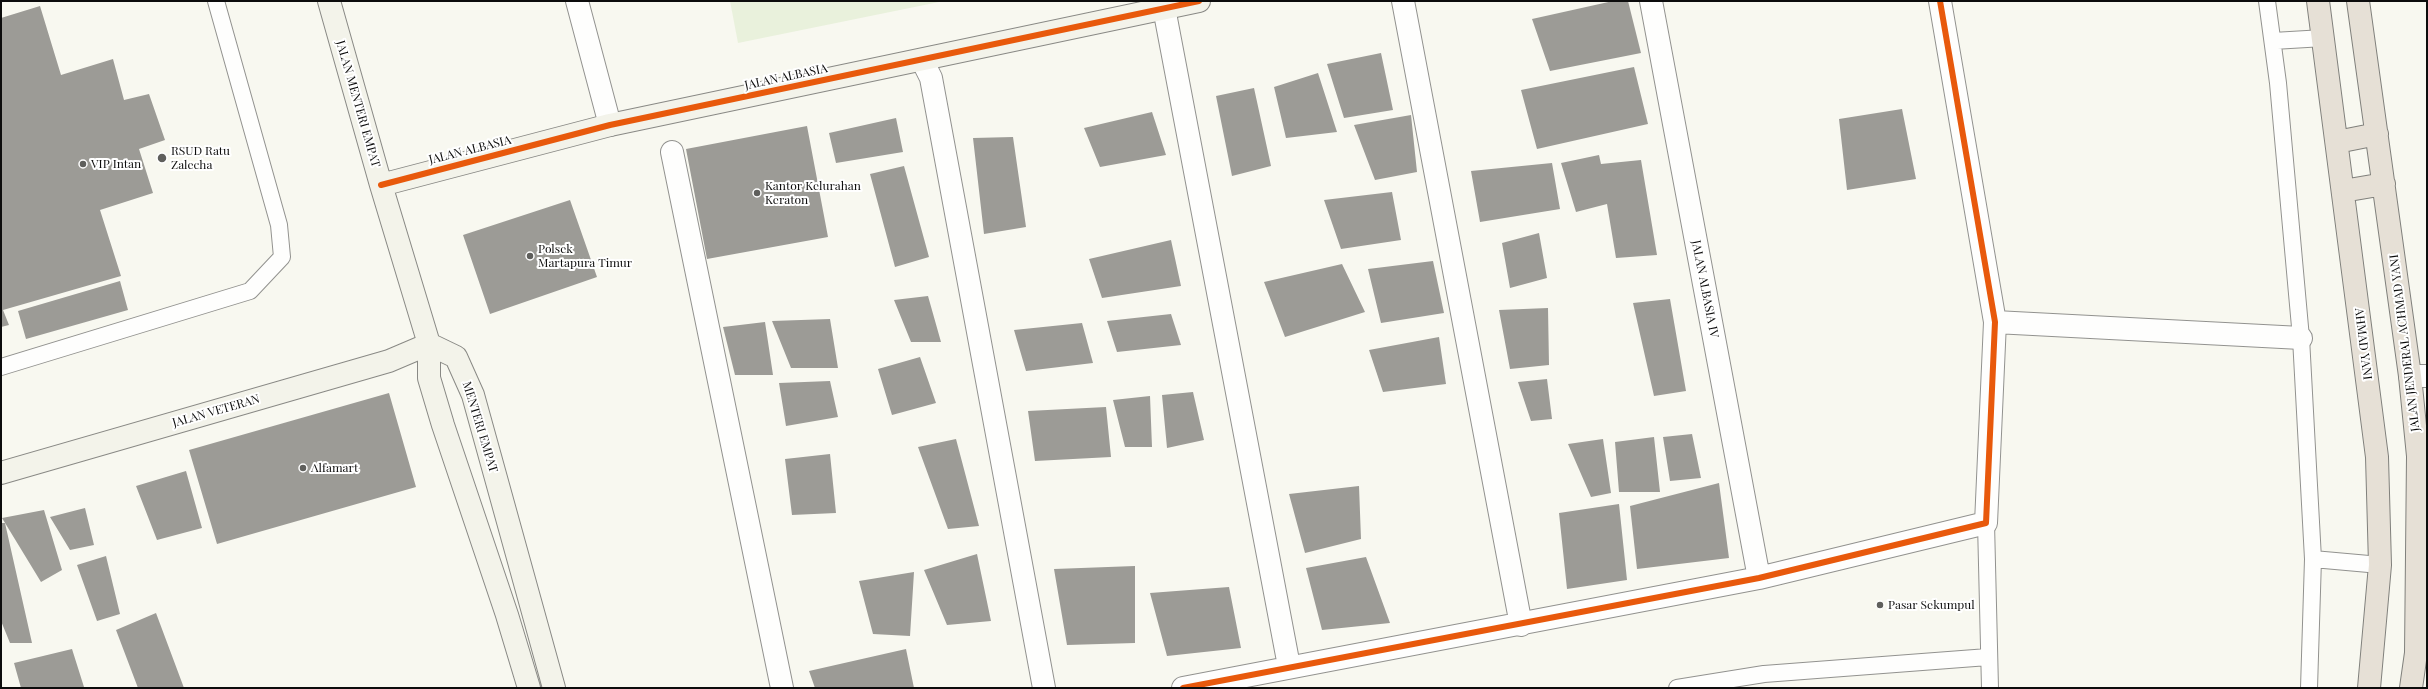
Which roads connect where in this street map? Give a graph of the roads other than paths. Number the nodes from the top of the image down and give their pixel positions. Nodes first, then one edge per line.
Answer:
1 (216, 1) edge
2 (330, 1) edge
3 (577, 1) edge
4 (1199, 1) edge
5 (1403, 1) edge
6 (1651, 1) edge
7 (1940, 1) edge
8 (2266, 1) edge
9 (2318, 1) edge
10 (2358, 1) edge
11 (1164, 8) junction
12 (2324, 38) junction
13 (2273, 41) junction
14 (922, 60) junction
15 (610, 125) junction
16 (2378, 134) junction
17 (2337, 142) junction
18 (672, 152) dead end
19 (381, 184) junction
20 (2384, 184) junction
21 (2343, 191) junction
22 (1996, 322) junction
23 (2301, 338) junction
24 (429, 344) junction
25 (1, 367) edge
26 (2419, 376) edge
27 (1, 473) edge
28 (1986, 523) junction
29 (2313, 560) junction
30 (2380, 565) junction
31 (1759, 578) junction
32 (1522, 625) junction
33 (1988, 657) junction
34 (1289, 666) junction
35 (1766, 681) edge
36 (529, 688) edge
37 (554, 688) edge
38 (782, 688) edge
39 (1044, 688) edge
40 (1183, 688) edge
41 (1677, 688) edge
42 (1990, 688) edge
43 (2309, 688) edge
44 (2369, 688) edge
45 (2412, 688) edge

1 - 25 lane
2 - 19 street, JALAN MENTERI EMPAT
3 - 15 street
4 - 11 street, JALAN ALBASIA
5 - 32 street
6 - 31 street, JALAN ALBASIA IV
7 - 22 street
8 - 13 lane
9 - 12 highway, AHMAD YANI
10 - 16 highway, JALAN JENDERAL ACHMAD YANI
11 - 14 street, JALAN ALBASIA
11 - 34 street
12 - 13 lane
12 - 17 highway, AHMAD YANI
13 - 23 lane
14 - 15 street, JALAN ALBASIA
14 - 39 street
15 - 19 street, JALAN ALBASIA
16 - 17 highway
16 - 20 highway, JALAN JENDERAL ACHMAD YANI
17 - 21 highway, AHMAD YANI
18 - 38 street
19 - 24 street, JALAN MENTERI EMPAT
20 - 21 highway
20 - 26 highway, JALAN JENDERAL ACHMAD YANI
21 - 30 highway, AHMAD YANI
22 - 23 street
22 - 28 street
23 - 29 lane
24 - 27 street, JALAN VETERAN
24 - 36 street
24 - 37 street, MENTERI EMPAT
26 - 45 highway, JALAN JENDERAL ACHMAD YANI
28 - 31 street
28 - 33 lane
29 - 30 lane
29 - 43 lane
30 - 44 highway, AHMAD YANI
31 - 32 street
32 - 34 street
33 - 35 lane
33 - 42 lane
34 - 40 street
35 - 41 lane

